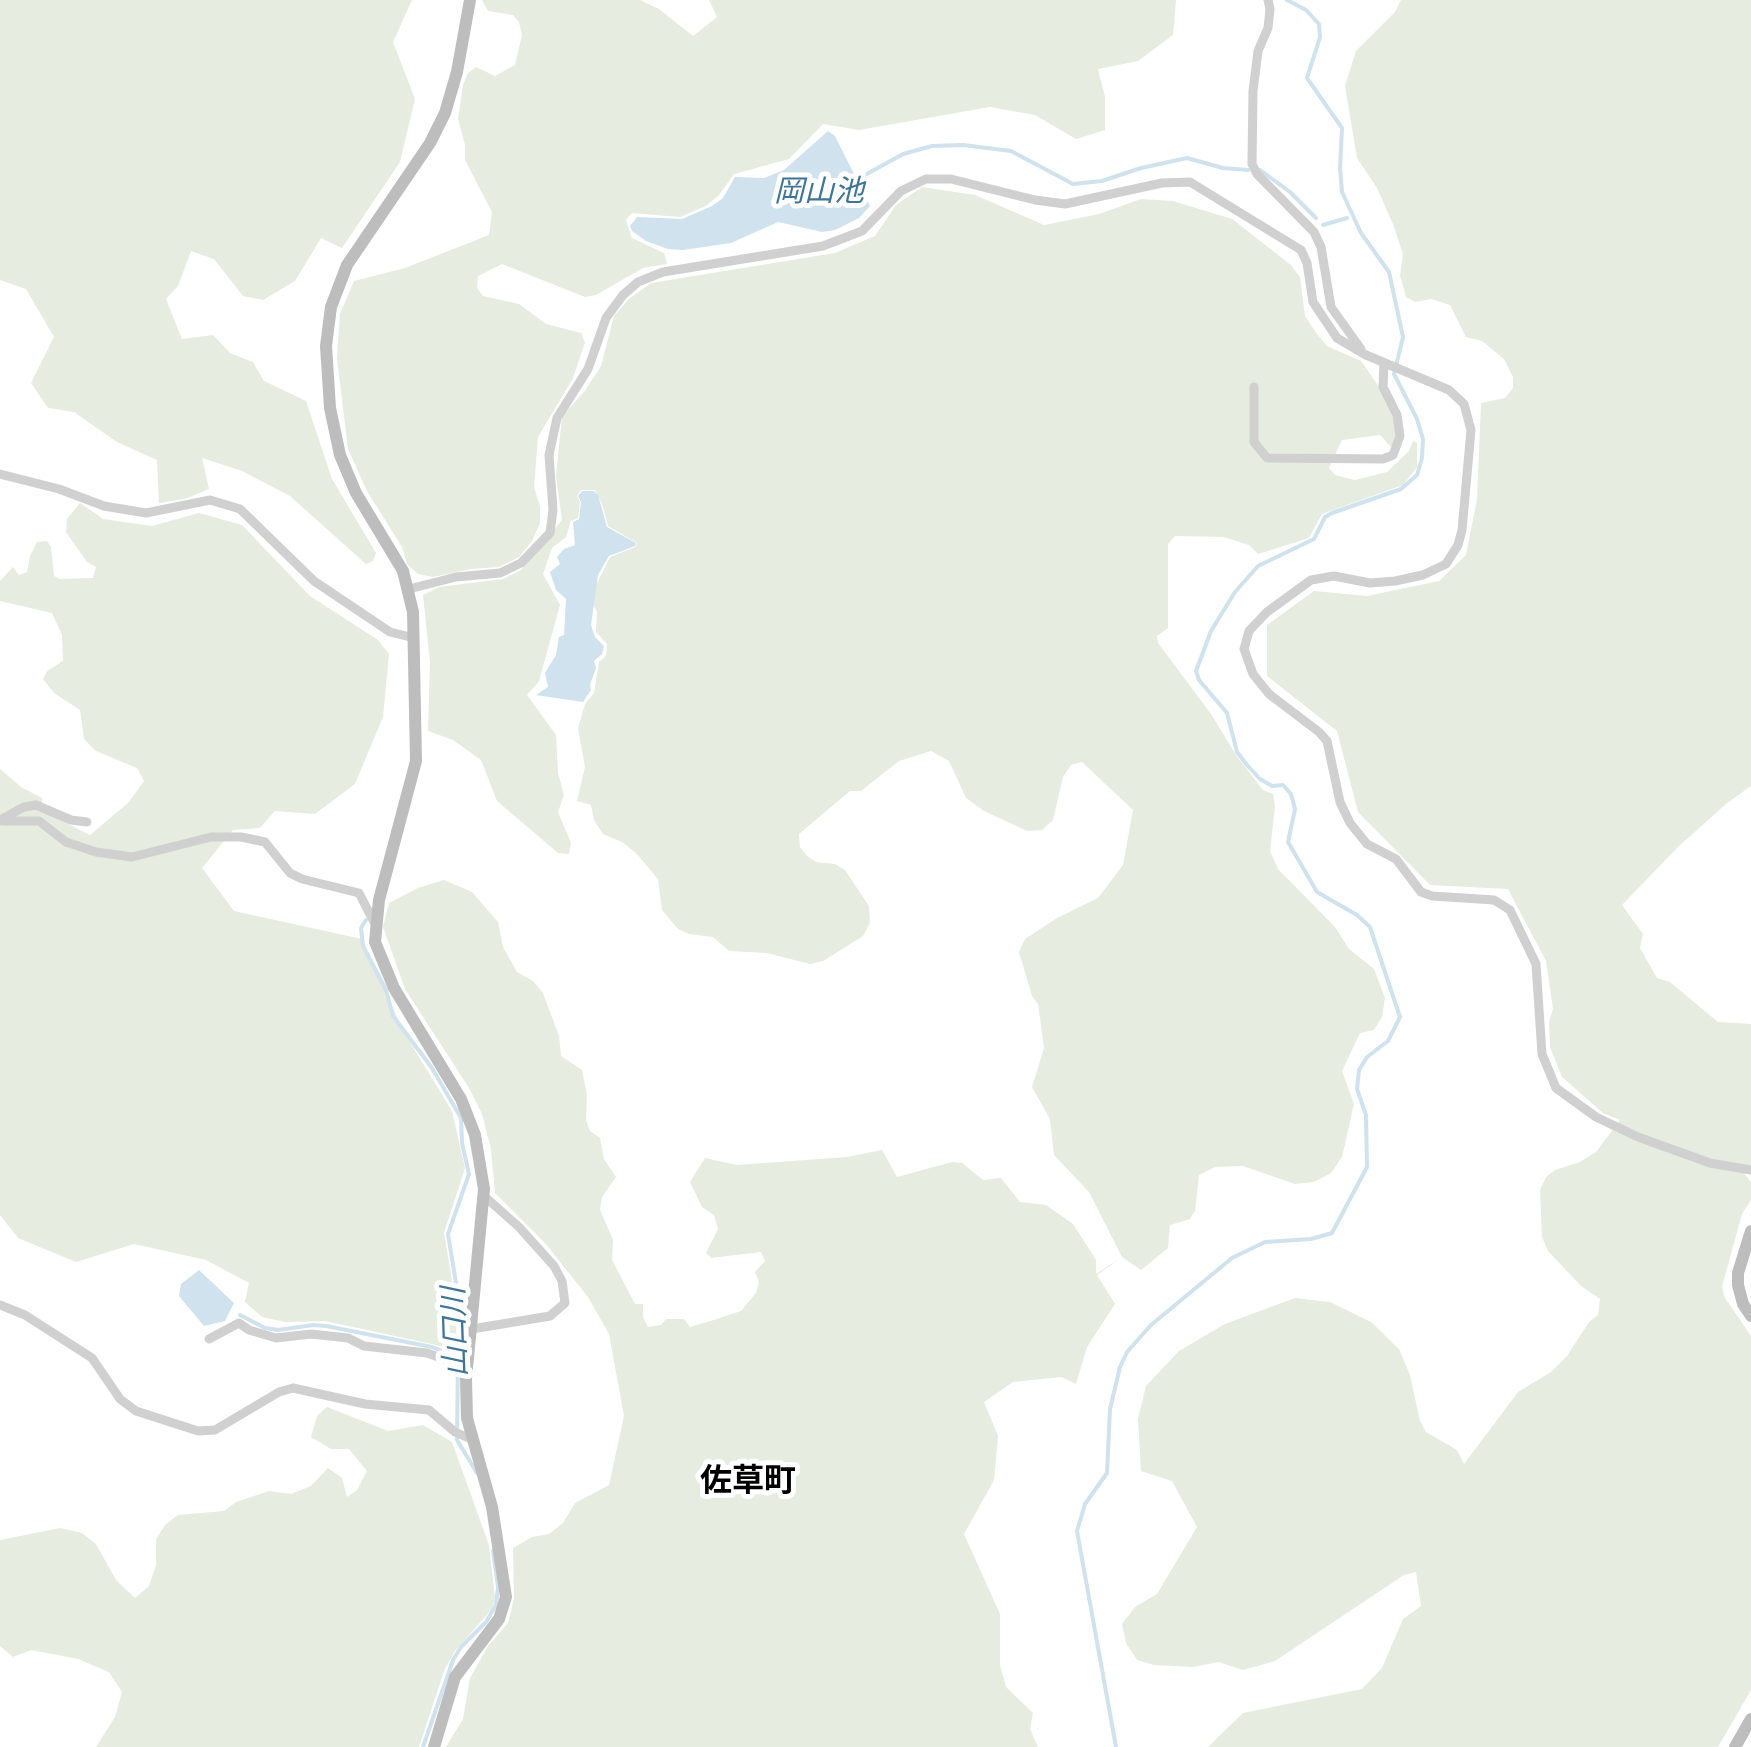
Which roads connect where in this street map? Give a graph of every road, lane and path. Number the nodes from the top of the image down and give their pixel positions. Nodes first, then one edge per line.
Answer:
1 (470, 0) edge
2 (1268, 0) edge
3 (1366, 356) junction
4 (1390, 366) junction
5 (1254, 387) dead end
6 (0, 474) edge
7 (409, 589) junction
8 (414, 638) junction
9 (1, 821) edge
10 (87, 822) dead end
11 (374, 924) junction
12 (1751, 1170) edge
13 (484, 1196) junction
14 (1751, 1231) edge
15 (0, 1305) edge
16 (1751, 1316) edge
17 (472, 1329) junction
18 (209, 1339) dead end
19 (461, 1366) junction
20 (462, 1435) junction
21 (1751, 1718) edge
22 (434, 1747) edge
23 (1735, 1747) edge

1 - 7 main road
2 - 3 street
3 - 4 street
3 - 7 street
4 - 5 street
4 - 12 street
6 - 8 street
7 - 8 main road
8 - 11 main road
9 - 10 street
9 - 11 street
11 - 13 main road
13 - 17 main road
13 - 17 street
14 - 16 main road
15 - 20 street
17 - 19 main road
18 - 19 street
19 - 20 main road
20 - 22 main road
21 - 23 main road

